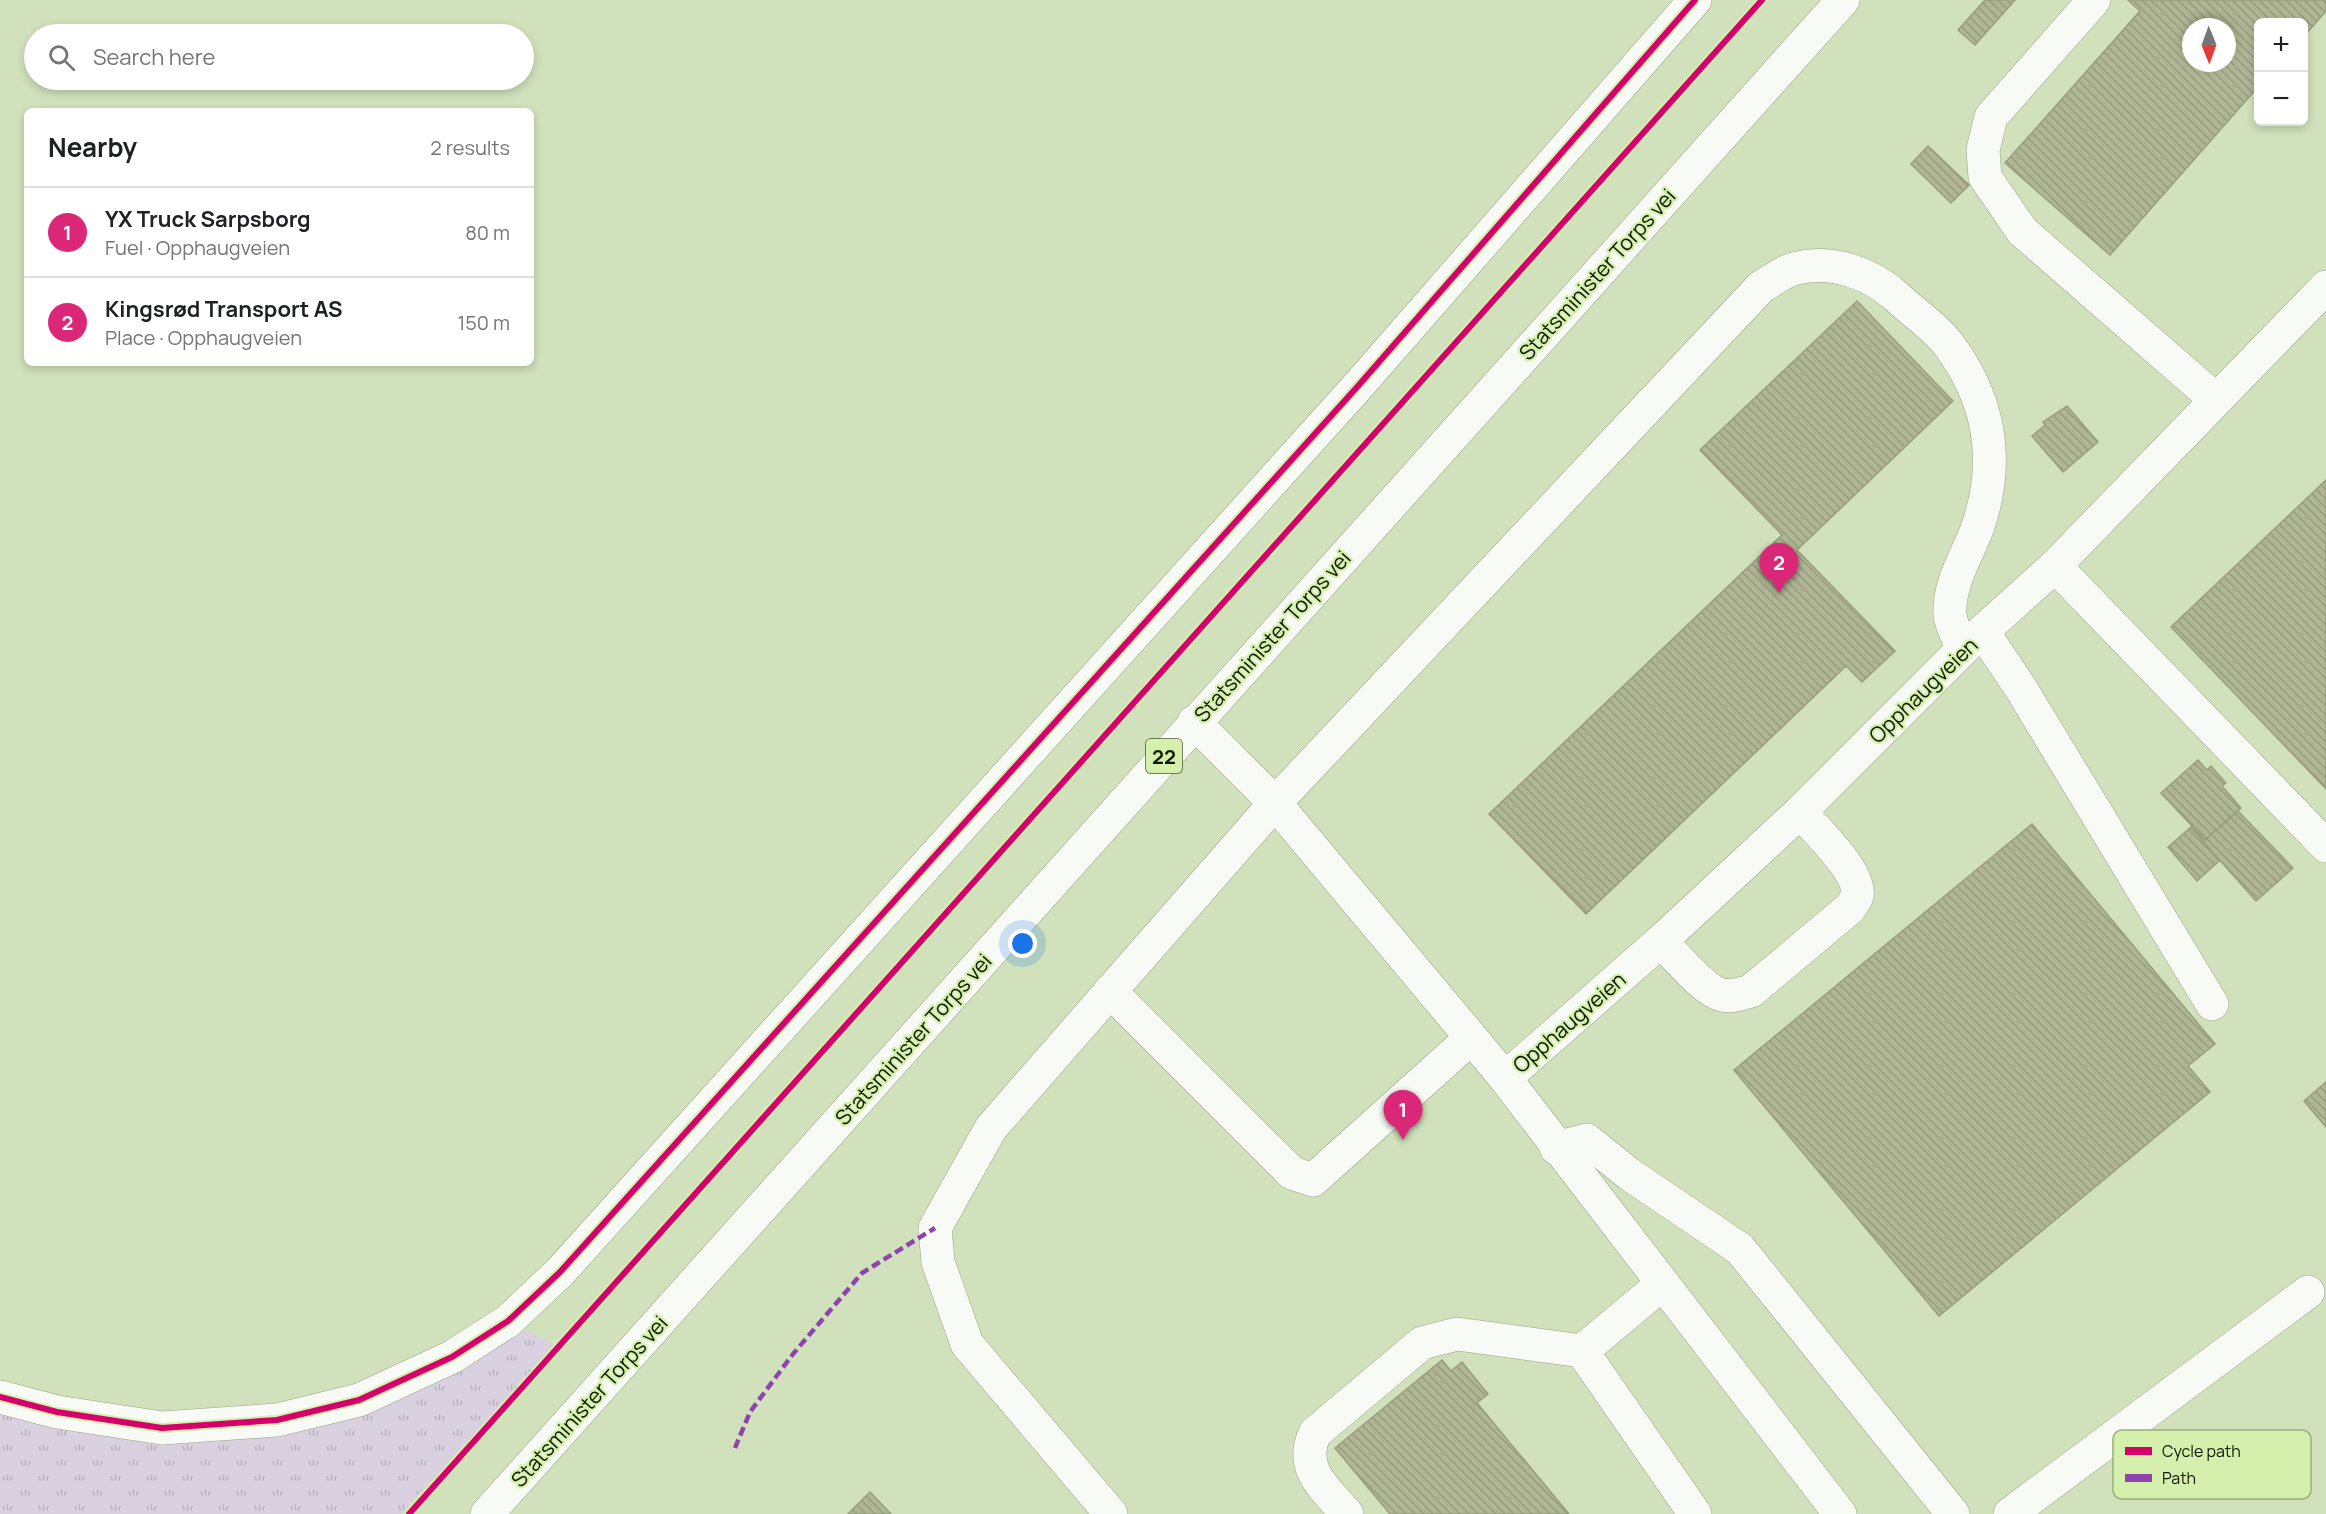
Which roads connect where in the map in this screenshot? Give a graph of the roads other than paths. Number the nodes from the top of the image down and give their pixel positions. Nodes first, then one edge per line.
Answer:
1 (1695, 0) edge
2 (1843, 0) edge
3 (2094, 0) edge
4 (2326, 287) edge
5 (2215, 399) junction
6 (2055, 566) junction
7 (1973, 640) junction
8 (1194, 722) junction
9 (1275, 803) junction
10 (1800, 812) junction
11 (2326, 846) edge
12 (1661, 941) junction
13 (1110, 991) junction
14 (2212, 1004) dead end
15 (1470, 1039) junction
16 (1505, 1078) junction
17 (1556, 1148) junction
18 (1661, 1285) junction
19 (2308, 1292) dead end
20 (1582, 1351) junction
21 (0, 1397) edge
22 (2123, 1430) edge
23 (2113, 1437) edge
24 (487, 1514) edge
25 (1111, 1514) edge
26 (1347, 1514) edge
27 (1695, 1514) edge
28 (1840, 1514) edge
29 (1953, 1514) edge
30 (2010, 1514) edge

1 - 21 main road
2 - 8 main road, Statsminister Torps vei / 22
3 - 5 main road
4 - 5 main road, Opphaugveien
5 - 6 main road, Opphaugveien
6 - 7 main road, Opphaugveien
6 - 11 main road
7 - 9 main road
7 - 10 main road, Opphaugveien
7 - 14 main road
8 - 9 main road, Opphaugveien
8 - 24 main road, Statsminister Torps vei / 22
9 - 13 main road
9 - 15 main road, Opphaugveien
10 - 12 main road, Opphaugveien
10 - 12 main road
12 - 16 main road, Opphaugveien
13 - 15 main road
13 - 25 main road
15 - 16 main road, Opphaugveien
16 - 17 main road, Opphaugveien
17 - 18 main road, Opphaugveien
17 - 29 main road
18 - 20 main road
18 - 28 main road, Opphaugveien
19 - 22 main road
20 - 26 main road
20 - 27 main road
23 - 30 main road

